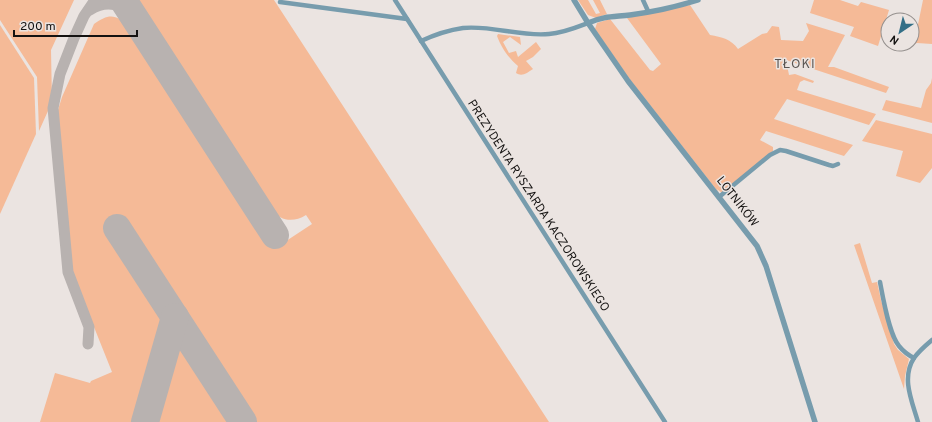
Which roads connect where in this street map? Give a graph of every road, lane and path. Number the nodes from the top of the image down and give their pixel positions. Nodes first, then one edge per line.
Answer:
1 (395, 0) edge
2 (574, 0) edge
3 (643, 0) edge
4 (698, 0) edge
5 (280, 2) dead end
6 (648, 11) junction
7 (407, 19) junction
8 (588, 23) junction
9 (421, 41) junction
10 (838, 164) dead end
11 (719, 197) junction
12 (880, 282) dead end
13 (932, 340) edge
14 (914, 358) junction
15 (665, 422) edge
16 (815, 422) edge
17 (918, 422) edge

1 - 7 street, PREZYDENTA RYSZARDA KACZOROWSKIEGO
2 - 8 street, LOTNIKÓW
3 - 6 street
4 - 6 street
5 - 7 street
6 - 8 street
7 - 9 street, PREZYDENTA RYSZARDA KACZOROWSKIEGO
8 - 9 street
8 - 11 street, LOTNIKÓW
9 - 15 street, PREZYDENTA RYSZARDA KACZOROWSKIEGO
10 - 11 street
11 - 16 street, LOTNIKÓW
12 - 14 street
13 - 14 street
14 - 17 street

